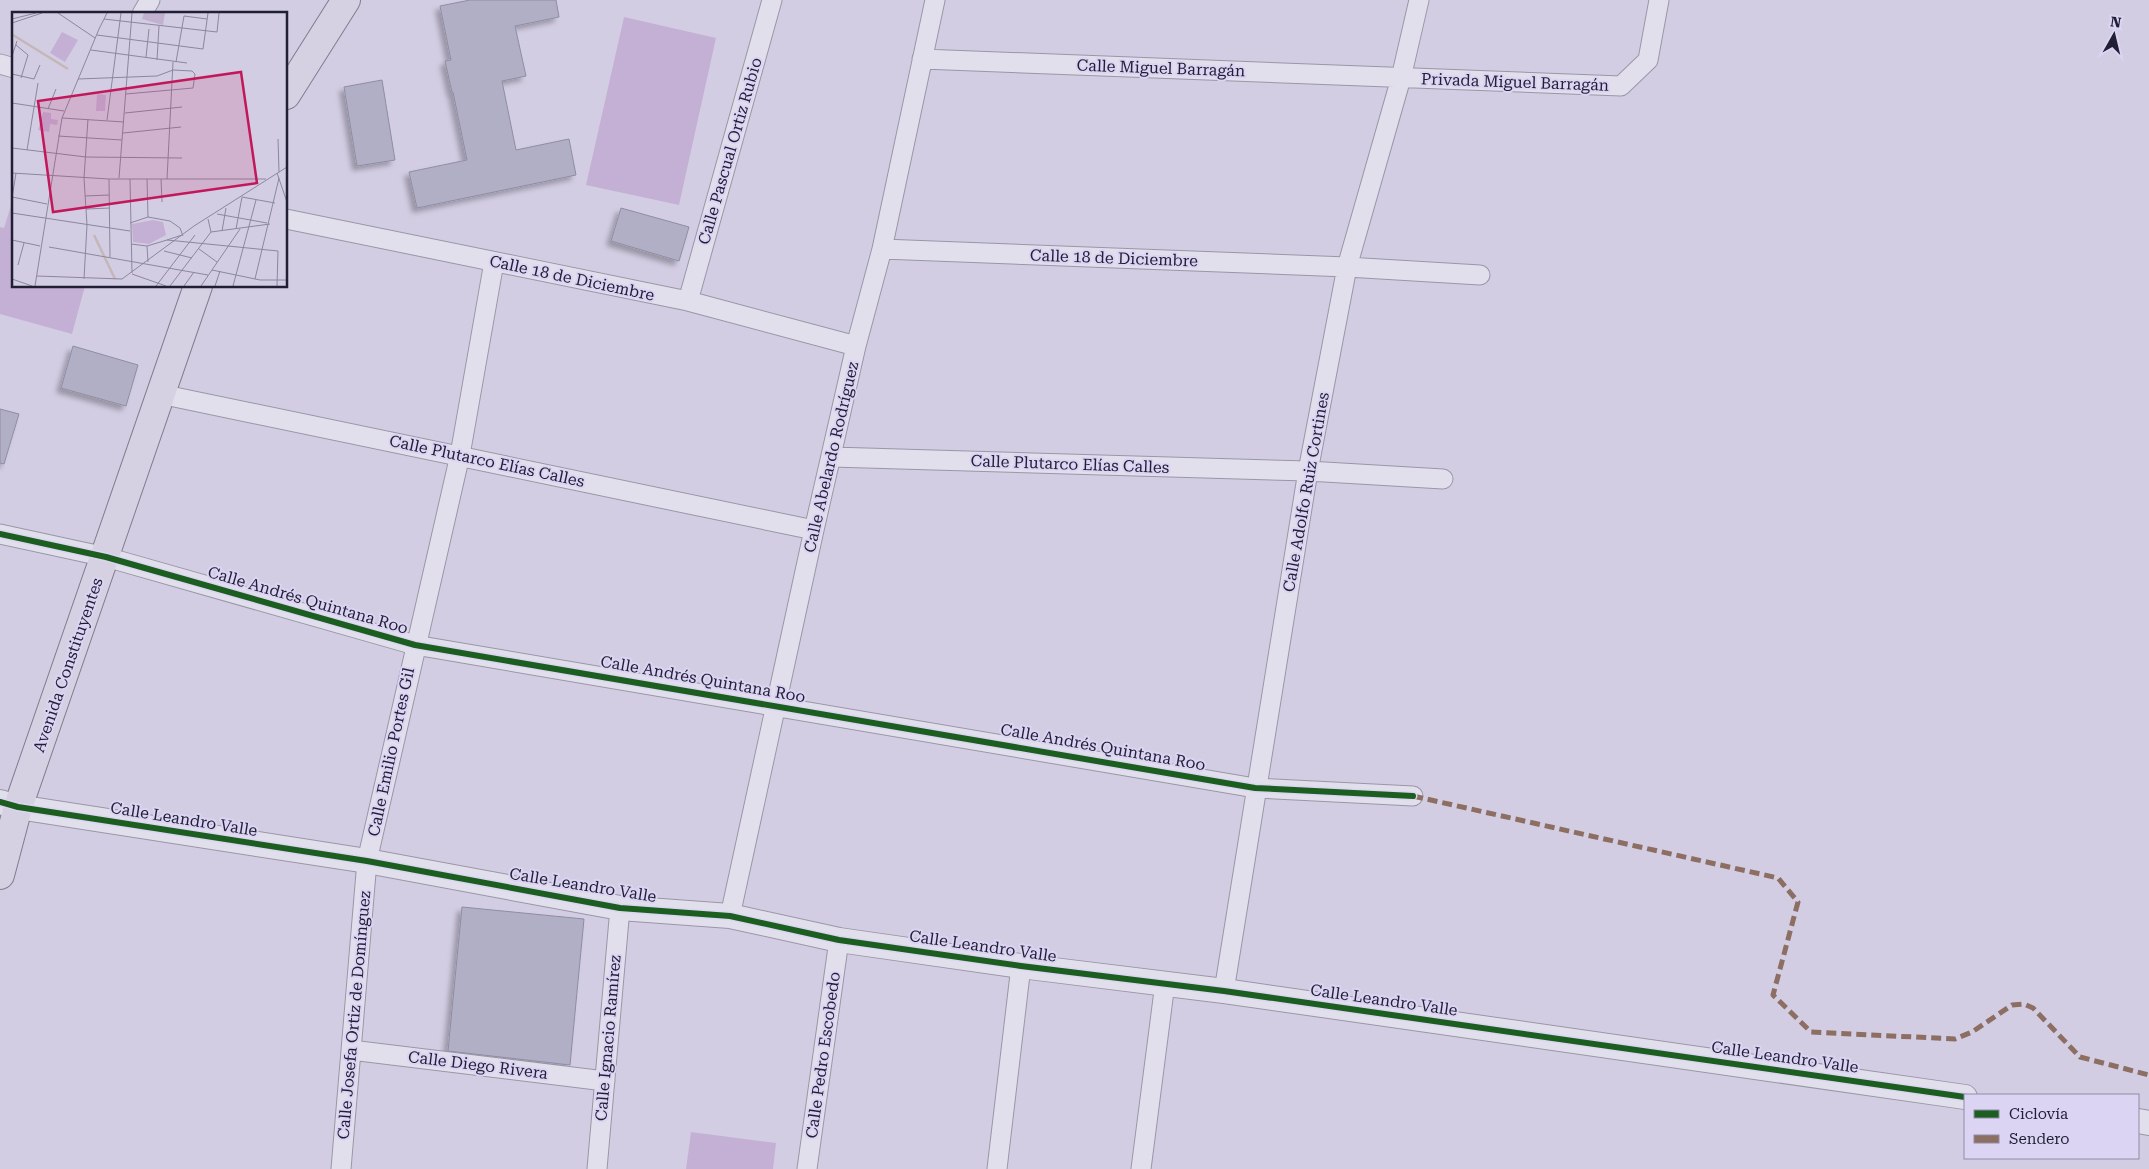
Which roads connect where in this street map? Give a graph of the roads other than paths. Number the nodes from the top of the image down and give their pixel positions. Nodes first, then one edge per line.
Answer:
1 (150, 0) edge
2 (346, 0) edge
3 (772, 0) edge
4 (935, 0) edge
5 (1419, 0) edge
6 (1659, 0) edge
7 (143, 12) edge
8 (922, 59) junction
9 (1401, 78) junction
10 (288, 92) edge
11 (288, 219) edge
12 (882, 249) junction
13 (494, 262) junction
14 (1347, 267) junction
15 (1480, 275) dead end
16 (197, 288) edge
17 (688, 301) junction
18 (856, 346) junction
19 (160, 394) junction
20 (460, 455) junction
21 (832, 457) junction
22 (1308, 471) junction
23 (1443, 479) dead end
24 (814, 530) junction
25 (0, 534) edge
26 (106, 557) junction
27 (415, 645) junction
28 (776, 705) junction
29 (1255, 788) junction
30 (1413, 796) dead end
31 (9, 805) edge
32 (368, 861) junction
33 (0, 875) edge
34 (620, 908) junction
35 (730, 916) junction
36 (839, 940) junction
37 (1021, 966) junction
38 (1165, 983) junction
39 (1224, 991) junction
40 (351, 1050) junction
41 (605, 1081) junction
42 (1964, 1097) edge
43 (341, 1169) edge
44 (597, 1169) edge
45 (807, 1169) edge
46 (997, 1169) edge
47 (1141, 1169) edge

1 - 7 street
2 - 10 main road
3 - 17 street, Calle Pascual Ortiz Rubio
4 - 8 street, Calle Abelardo Rodríguez
5 - 9 street, Calle Adolfo Ruiz Cortines
6 - 9 street, Privada Miguel Barragán
8 - 9 street, Calle Miguel Barragán
8 - 12 street, Calle Abelardo Rodríguez
9 - 14 street, Calle Adolfo Ruiz Cortines
11 - 13 street, Calle 18 de Diciembre
12 - 14 street, Calle 18 de Diciembre
12 - 18 street, Calle Abelardo Rodríguez
13 - 17 street, Calle 18 de Diciembre
13 - 20 street, Calle Emilio Portes Gil
14 - 15 street, Calle 18 de Diciembre
14 - 22 street, Calle Adolfo Ruiz Cortines
16 - 19 main road, Avenida Constituyentes
17 - 18 street, Calle 18 de Diciembre
18 - 21 street, Calle Abelardo Rodríguez
19 - 20 street, Calle Plutarco Elías Calles
19 - 26 main road, Avenida Constituyentes
20 - 24 street, Calle Plutarco Elías Calles
20 - 27 street, Calle Emilio Portes Gil
21 - 22 street, Calle Plutarco Elías Calles
21 - 24 street, Calle Abelardo Rodríguez
22 - 23 street, Calle Plutarco Elías Calles
22 - 29 street, Calle Adolfo Ruiz Cortines
24 - 28 street, Calle Abelardo Rodríguez
25 - 26 street, Calle Andrés Quintana Roo
26 - 27 street, Calle Andrés Quintana Roo
26 - 31 main road, Avenida Constituyentes
27 - 28 street, Calle Andrés Quintana Roo
27 - 32 street, Calle Emilio Portes Gil
28 - 29 street, Calle Andrés Quintana Roo
28 - 35 street, Calle Abelardo Rodríguez
29 - 30 street, Calle Andrés Quintana Roo
29 - 39 street, Calle Adolfo Ruiz Cortines
31 - 32 street, Calle Leandro Valle
31 - 33 main road, Avenida Constituyentes
32 - 34 street, Calle Leandro Valle
32 - 40 street, Calle Josefa Ortiz de Domínguez
34 - 35 street, Calle Leandro Valle
34 - 41 street, Calle Ignacio Ramírez
35 - 36 street, Calle Leandro Valle
36 - 37 street, Calle Leandro Valle
36 - 45 street, Calle Pedro Escobedo
37 - 38 street, Calle Leandro Valle
37 - 46 street
38 - 39 street, Calle Leandro Valle
38 - 47 street
39 - 42 street, Calle Leandro Valle
40 - 41 street, Calle Diego Rivera
40 - 43 street, Calle Josefa Ortiz de Domínguez
41 - 44 street, Calle Ignacio Ramírez

